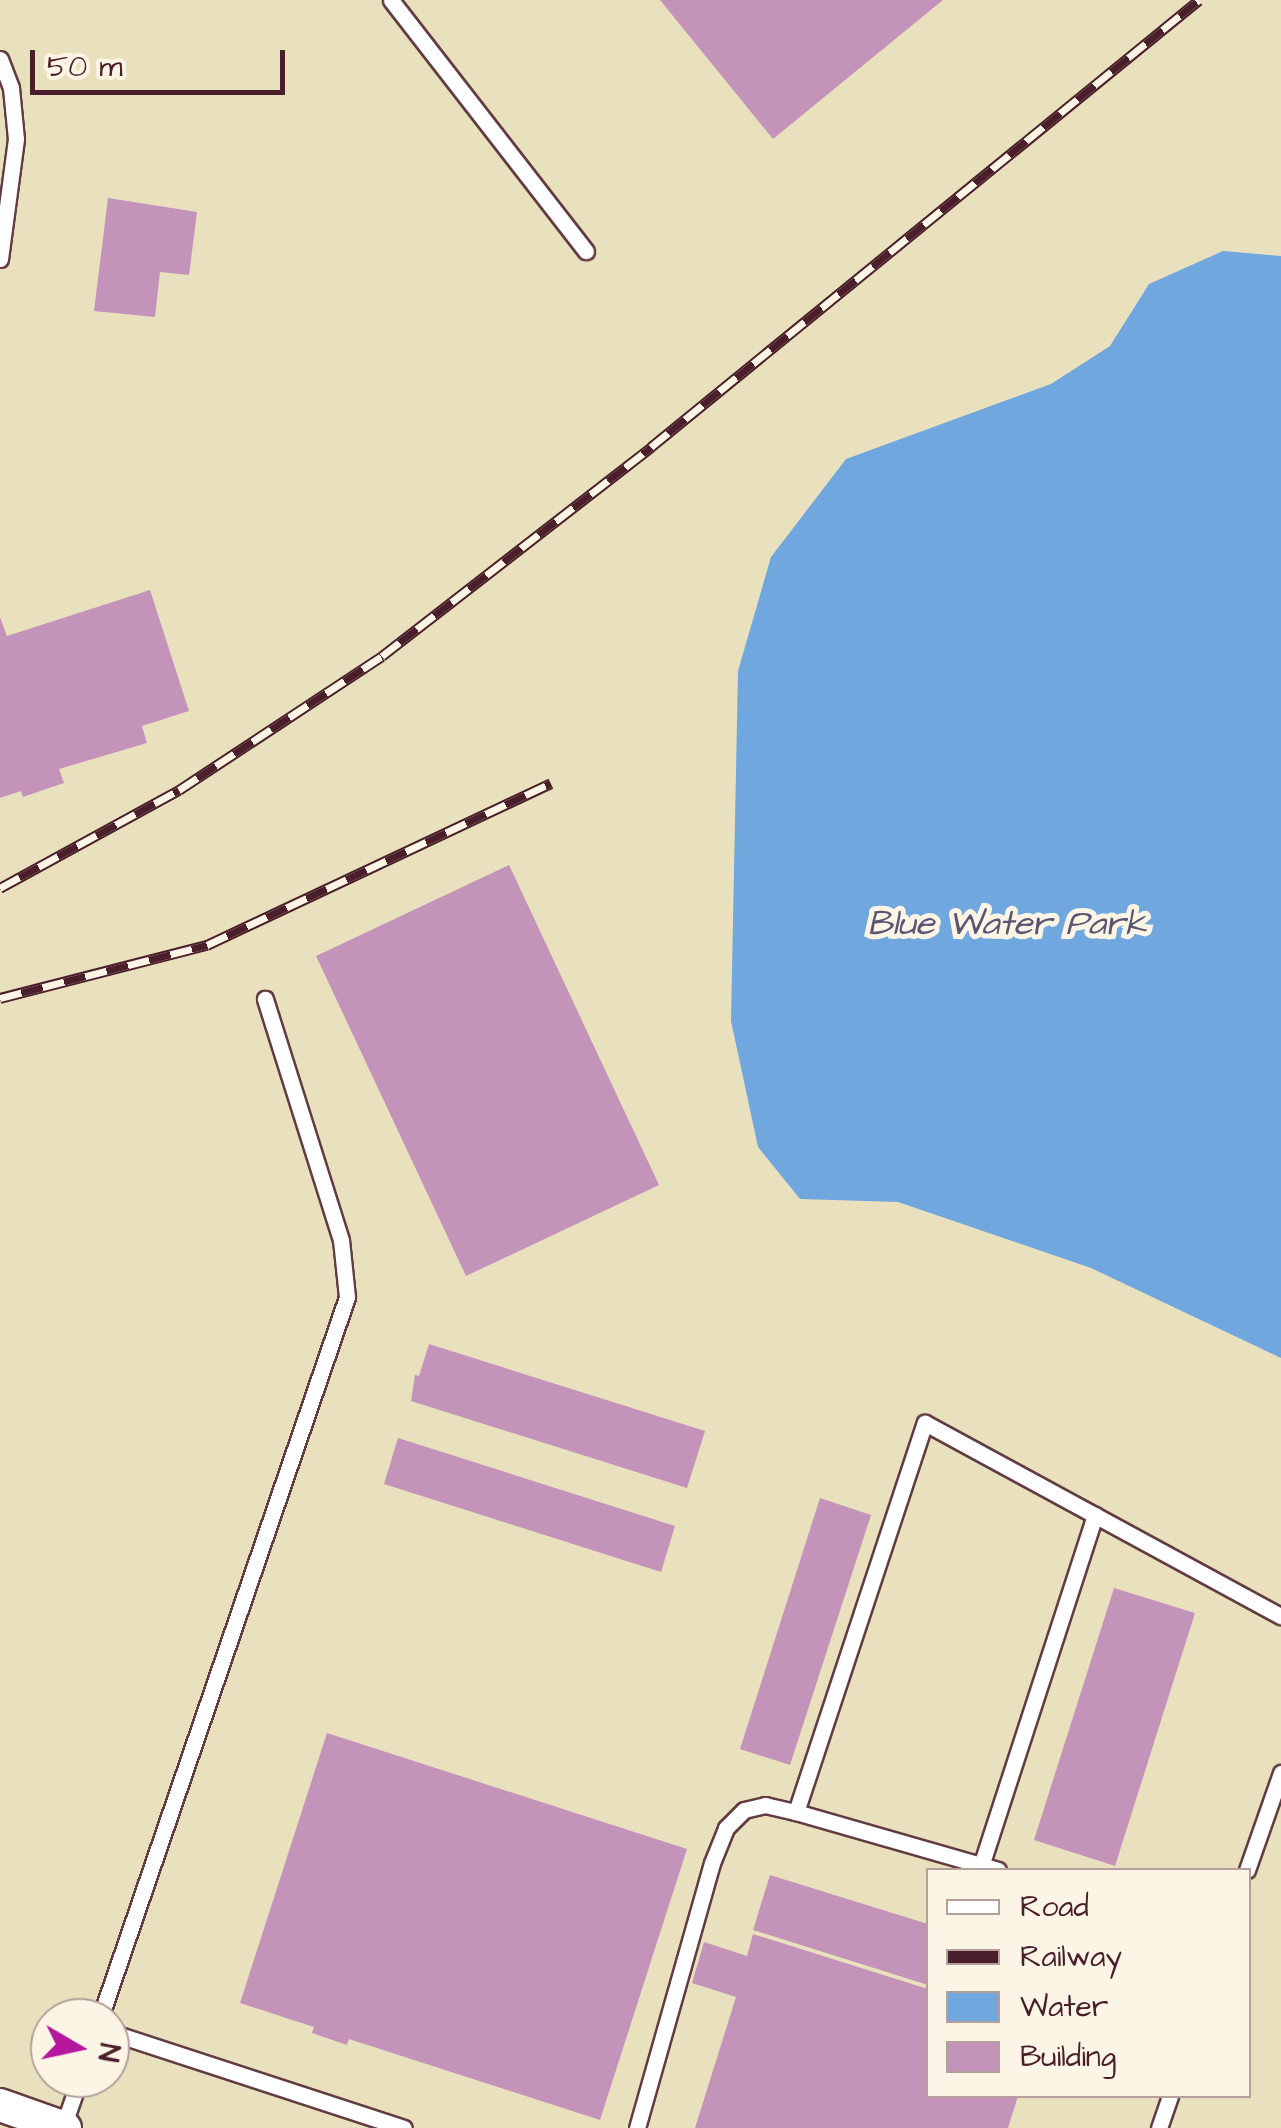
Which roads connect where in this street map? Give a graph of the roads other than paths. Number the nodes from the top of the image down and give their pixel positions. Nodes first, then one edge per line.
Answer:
1 (391, 0) edge
2 (0, 59) edge
3 (586, 251) dead end
4 (0, 260) edge
5 (265, 999) dead end
6 (1095, 1515) junction
7 (1281, 1616) edge
8 (1281, 1773) edge
9 (796, 1812) junction
10 (989, 1868) edge
11 (1248, 1868) edge
12 (107, 1998) edge
13 (130, 2039) edge
14 (74, 2098) edge
15 (1169, 2098) edge
16 (0, 2106) edge
17 (64, 2128) edge
18 (404, 2128) edge
19 (637, 2128) edge
20 (1159, 2128) edge

1 - 3 lane
2 - 4 lane
5 - 12 lane
6 - 7 lane
6 - 9 lane
6 - 10 lane
8 - 11 lane
9 - 10 lane
9 - 19 lane
13 - 18 lane
14 - 17 lane
15 - 20 lane
16 - 17 street

